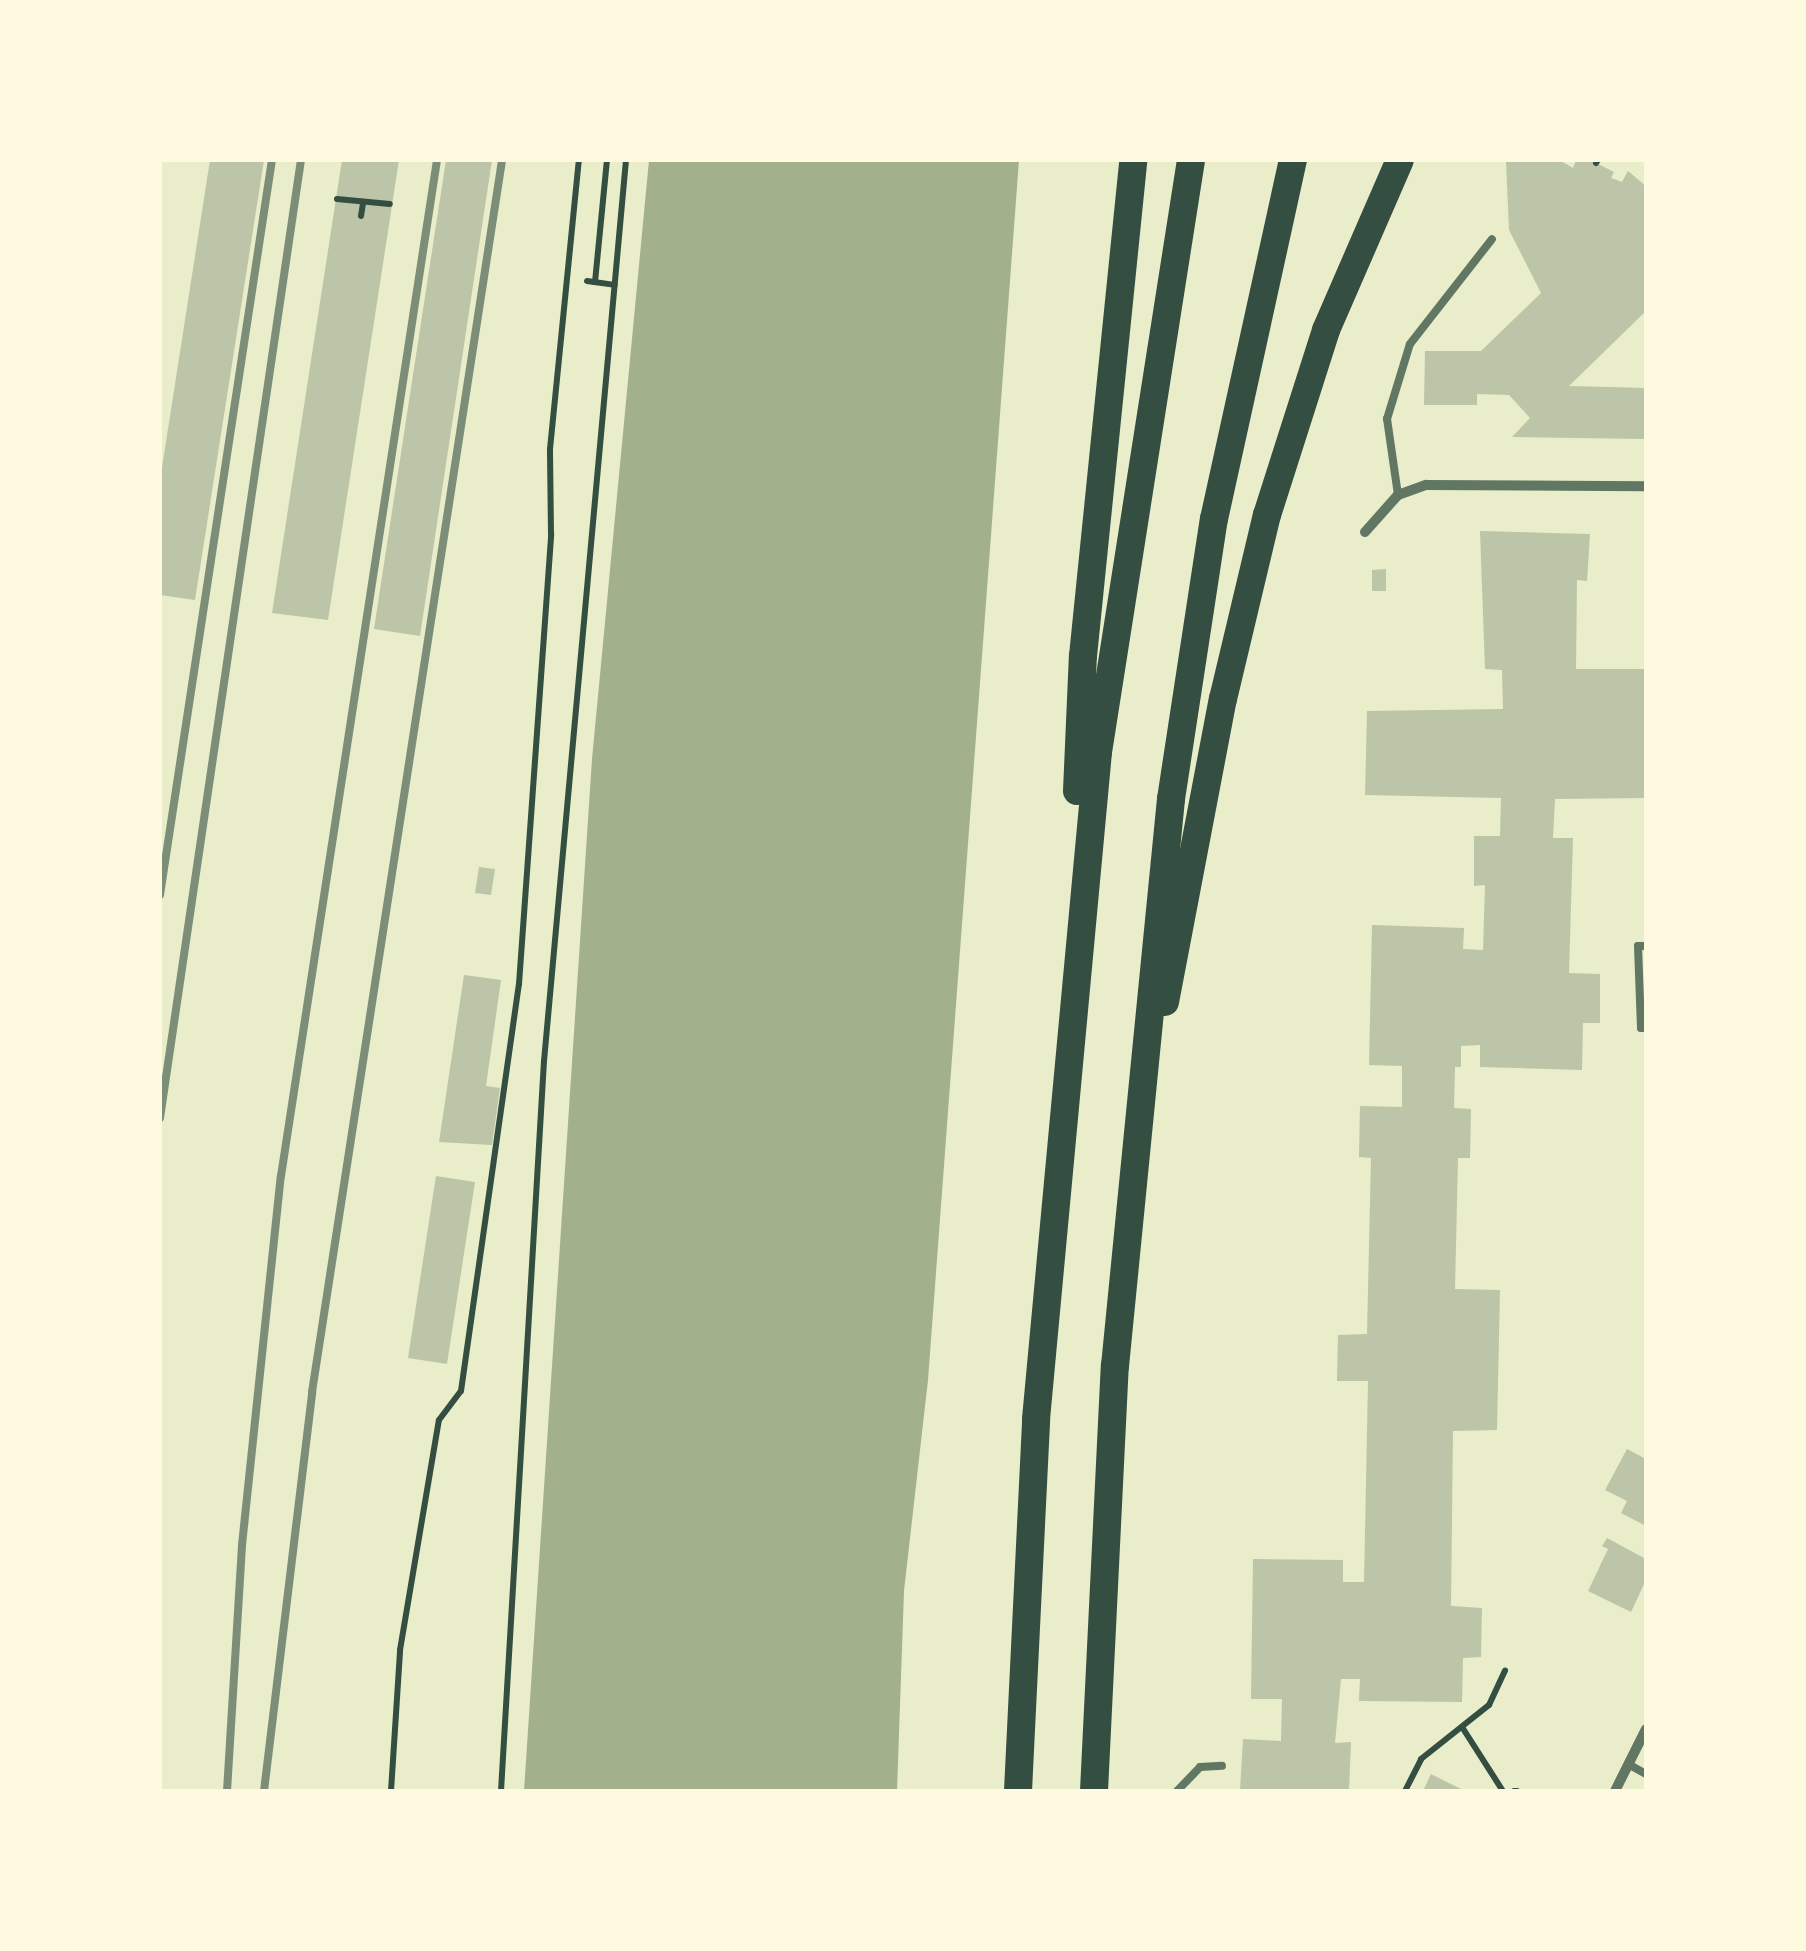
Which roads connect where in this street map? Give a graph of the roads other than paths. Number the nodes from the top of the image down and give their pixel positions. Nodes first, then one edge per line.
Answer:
1 (1133, 160) edge
2 (1191, 160) edge
3 (1293, 160) edge
4 (1400, 160) edge
5 (1492, 239) dead end
6 (1646, 486) edge
7 (1398, 496) junction
8 (1365, 532) dead end
9 (1646, 946) edge
10 (1073, 991) junction
11 (1646, 1028) edge
12 (1133, 1145) junction
13 (1646, 1729) edge
14 (1628, 1764) junction
15 (1222, 1766) dead end
16 (1646, 1774) edge
17 (1018, 1791) edge
18 (1094, 1791) edge
19 (1177, 1791) edge
20 (1615, 1791) edge

1 - 10 highway
2 - 10 highway
3 - 12 highway
4 - 12 highway
5 - 7 lane
6 - 7 street
7 - 8 street
9 - 11 lane
10 - 17 highway
12 - 18 highway
13 - 14 street
14 - 16 lane
14 - 20 street
15 - 19 lane

